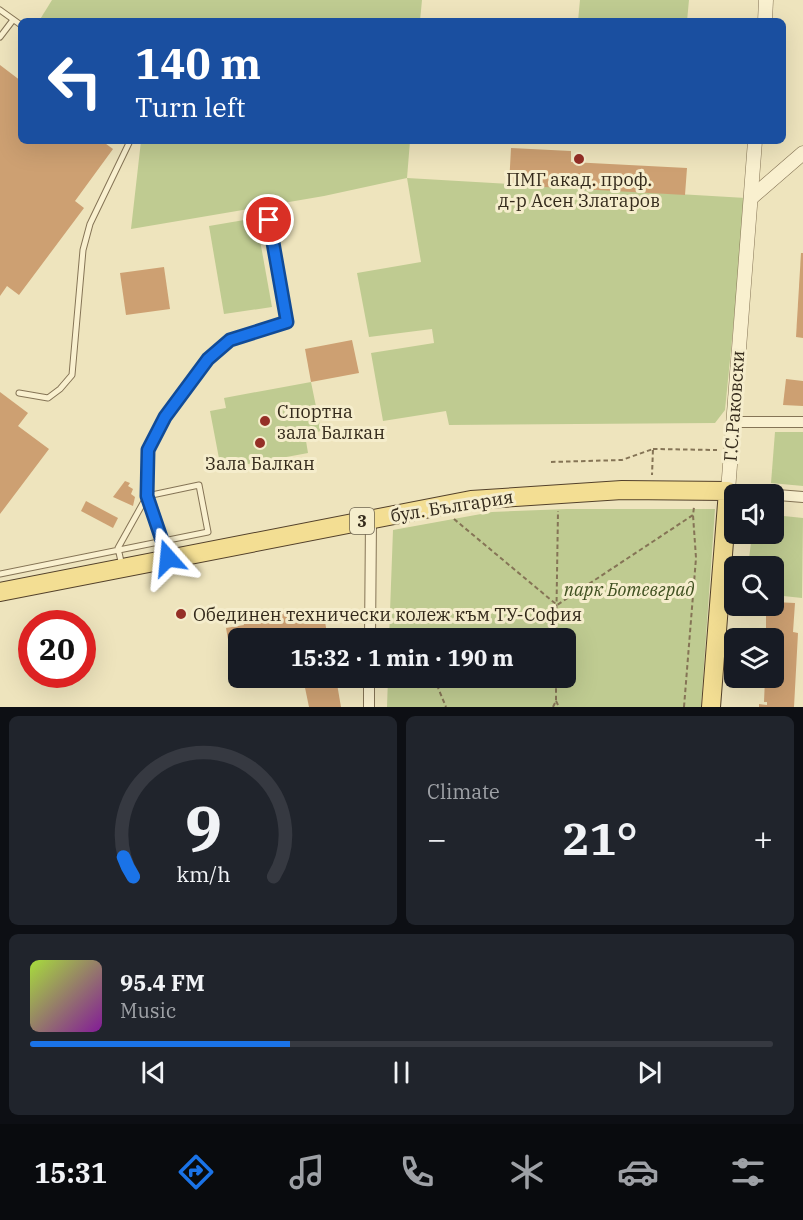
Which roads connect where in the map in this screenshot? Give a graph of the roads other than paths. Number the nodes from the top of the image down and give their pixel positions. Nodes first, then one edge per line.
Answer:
1 (766, 0) edge
2 (0, 10) edge
3 (765, 18) edge
4 (13, 20) junction
5 (18, 23) edge
6 (0, 37) edge
7 (129, 144) edge
8 (755, 144) edge
9 (803, 153) edge
10 (751, 198) junction
11 (269, 220) dead end
12 (19, 393) dead end
13 (733, 422) junction
14 (803, 422) edge
15 (729, 484) edge
16 (724, 491) edge
17 (784, 495) edge
18 (147, 496) junction
19 (803, 496) edge
20 (371, 519) junction
21 (162, 540) junction
22 (724, 542) edge
23 (118, 548) junction
24 (168, 558) junction
25 (122, 567) junction
26 (0, 574) edge
27 (0, 592) edge
28 (370, 628) edge
29 (369, 688) edge
30 (369, 707) edge
31 (711, 707) edge

1 - 3 street
2 - 4 lane
4 - 5 lane
4 - 6 lane
7 - 12 lane
8 - 10 street, Г.С.Раковски
9 - 10 street
10 - 13 street, Г.С.Раковски
11 - 18 lane
13 - 14 street
13 - 15 street, Г.С.Раковски
16 - 20 main road, бул. България / 3
17 - 19 street, бул. България
18 - 21 lane
18 - 21 lane
18 - 23 lane
20 - 24 main road, бул. България / 3
20 - 28 street
21 - 23 lane
21 - 24 lane
22 - 31 main road, Г.С.Раковски
23 - 25 lane
23 - 26 lane
24 - 25 main road, бул. България / 3
25 - 27 main road, бул. България / 3
29 - 30 street

